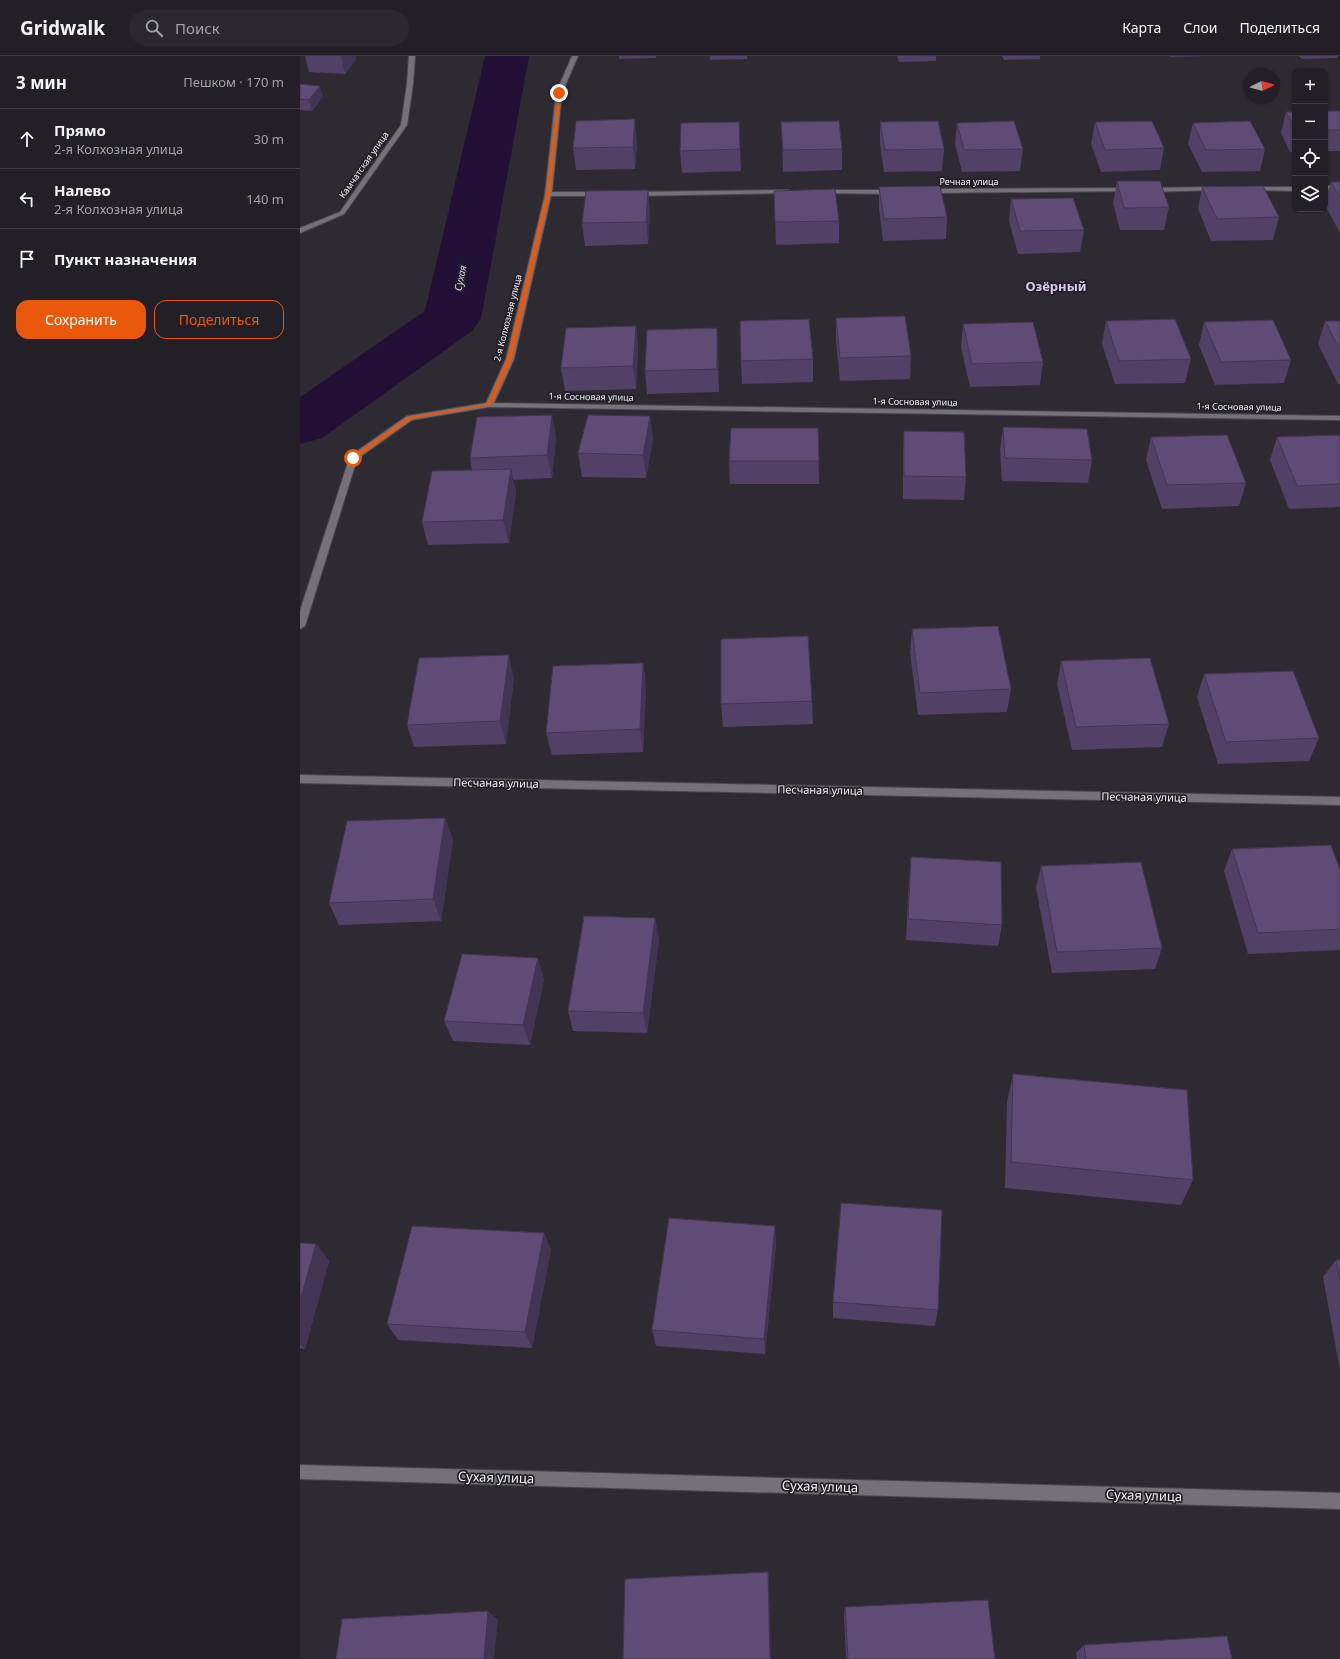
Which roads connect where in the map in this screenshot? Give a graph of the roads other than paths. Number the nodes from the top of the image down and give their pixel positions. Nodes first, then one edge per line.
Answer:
1 (412, 56) edge
2 (574, 56) edge
3 (1328, 188) edge
4 (1340, 188) edge
5 (1224, 189) edge
6 (1239, 189) edge
7 (1292, 189) edge
8 (1136, 190) edge
9 (1144, 190) edge
10 (921, 191) edge
11 (794, 192) edge
12 (818, 192) edge
13 (906, 192) edge
14 (548, 194) junction
15 (611, 194) edge
16 (627, 194) edge
17 (300, 231) edge
18 (489, 405) junction
19 (1340, 418) edge
20 (300, 626) edge
21 (300, 779) edge
22 (1340, 801) edge
23 (300, 1472) edge
24 (1340, 1501) edge

1 - 17 street, Камчатская улица
2 - 14 street, 2-я Колхозная улица
3 - 4 street
5 - 9 street
6 - 7 street
8 - 10 street, Речная улица
11 - 16 street
12 - 13 street
14 - 15 street
14 - 18 street, 2-я Колхозная улица
18 - 19 street, 1-я Сосновая улица
18 - 20 street
21 - 22 street, Песчаная улица
23 - 24 street, Сухая улица

